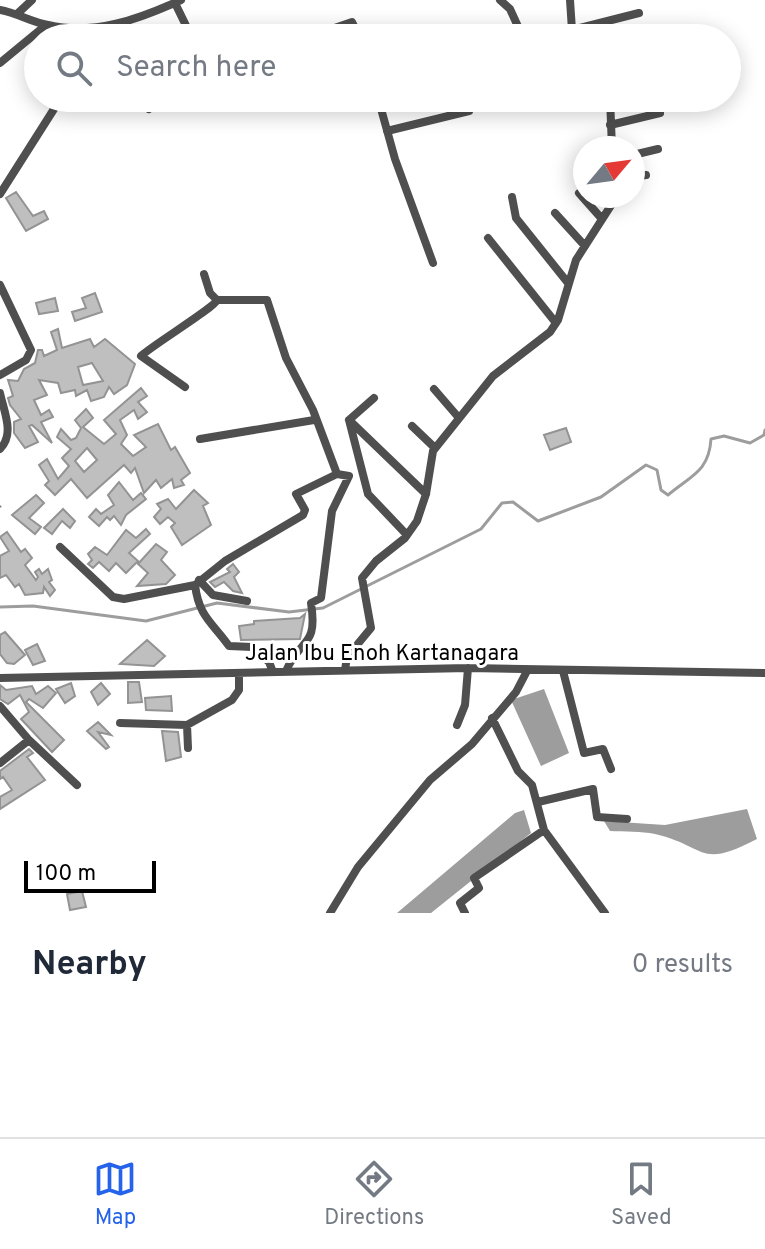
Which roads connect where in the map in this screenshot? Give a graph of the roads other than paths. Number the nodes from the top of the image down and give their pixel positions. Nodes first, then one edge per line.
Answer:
1 (32, 0) edge
2 (500, 0) edge
3 (570, 0) edge
4 (178, 1) edge
5 (0, 10) edge
6 (639, 13) dead end
7 (17, 14) junction
8 (43, 24) edge
9 (120, 24) edge
10 (187, 24) edge
11 (517, 24) edge
12 (574, 24) edge
13 (606, 24) edge
14 (24, 43) edge
15 (0, 63) edge
16 (52, 112) edge
17 (382, 112) edge
18 (465, 112) edge
19 (610, 112) edge
20 (660, 113) dead end
21 (610, 125) junction
22 (387, 131) junction
23 (611, 136) edge
24 (658, 149) dead end
25 (645, 152) edge
26 (0, 194) edge
27 (512, 197) dead end
28 (592, 208) edge
29 (609, 208) edge
30 (555, 213) dead end
31 (602, 219) junction
32 (488, 238) dead end
33 (585, 246) junction
34 (433, 263) dead end
35 (204, 274) dead end
36 (568, 283) junction
37 (0, 285) edge
38 (217, 300) junction
39 (556, 323) junction
40 (0, 375) edge
41 (185, 387) dead end
42 (434, 389) dead end
43 (0, 393) edge
44 (374, 398) dead end
45 (459, 418) junction
46 (314, 420) junction
47 (349, 420) junction
48 (412, 426) dead end
49 (200, 439) dead end
50 (435, 448) junction
51 (0, 449) edge
52 (337, 474) junction
53 (426, 494) junction
54 (407, 535) junction
55 (60, 547) dead end
56 (197, 583) junction
57 (247, 601) dead end
58 (468, 668) junction
59 (345, 670) junction
60 (286, 671) junction
61 (527, 671) junction
62 (563, 671) junction
63 (273, 672) junction
64 (239, 673) junction
65 (765, 673) edge
66 (0, 678) edge
67 (0, 706) edge
68 (492, 718) junction
69 (120, 723) dead end
70 (187, 725) junction
71 (457, 725) dead end
72 (29, 740) junction
73 (188, 748) dead end
74 (0, 763) edge
75 (611, 769) dead end
76 (77, 785) dead end
77 (538, 802) junction
78 (627, 819) dead end
79 (544, 830) junction
80 (330, 913) edge
81 (465, 913) edge
82 (605, 913) edge

1 - 7 street
2 - 11 street
3 - 12 street
4 - 9 street
4 - 10 street
5 - 7 street
6 - 13 street
7 - 8 street
14 - 15 street
16 - 26 street
17 - 22 street
18 - 22 street
19 - 21 street
20 - 21 street
21 - 23 street
22 - 34 street
24 - 25 street
27 - 36 street
28 - 31 street
29 - 31 street
30 - 33 street
31 - 33 street
32 - 39 street
33 - 36 street
35 - 38 street
36 - 39 street
37 - 40 street
38 - 41 street
38 - 46 street
39 - 45 street
42 - 45 street
43 - 51 street
44 - 47 street
45 - 50 street
46 - 49 street
46 - 52 street
47 - 53 street
47 - 54 street
48 - 50 street
50 - 53 street
52 - 56 street
52 - 60 street
53 - 54 street
54 - 59 street
55 - 56 street
56 - 57 street
56 - 63 street
58 - 59 street, Jalan Ibu Enoh Kartanagara
58 - 61 street, Jalan Ibu Enoh Kartanagara
58 - 71 street
59 - 60 street, Jalan Ibu Enoh Kartanagara
60 - 63 street, Jalan Ibu Enoh Kartanagara
61 - 62 street, Jalan Ibu Enoh Kartanagara
61 - 68 street
62 - 65 street, Jalan Ibu Enoh Kartanagara
62 - 75 street
63 - 64 street, Jalan Ibu Enoh Kartanagara
64 - 66 street, Jalan Ibu Enoh Kartanagara
64 - 70 street
67 - 72 street
68 - 77 street
68 - 80 street
69 - 70 street
70 - 73 street
72 - 74 street
72 - 76 street
77 - 78 street
77 - 79 street
79 - 81 street
79 - 82 street

